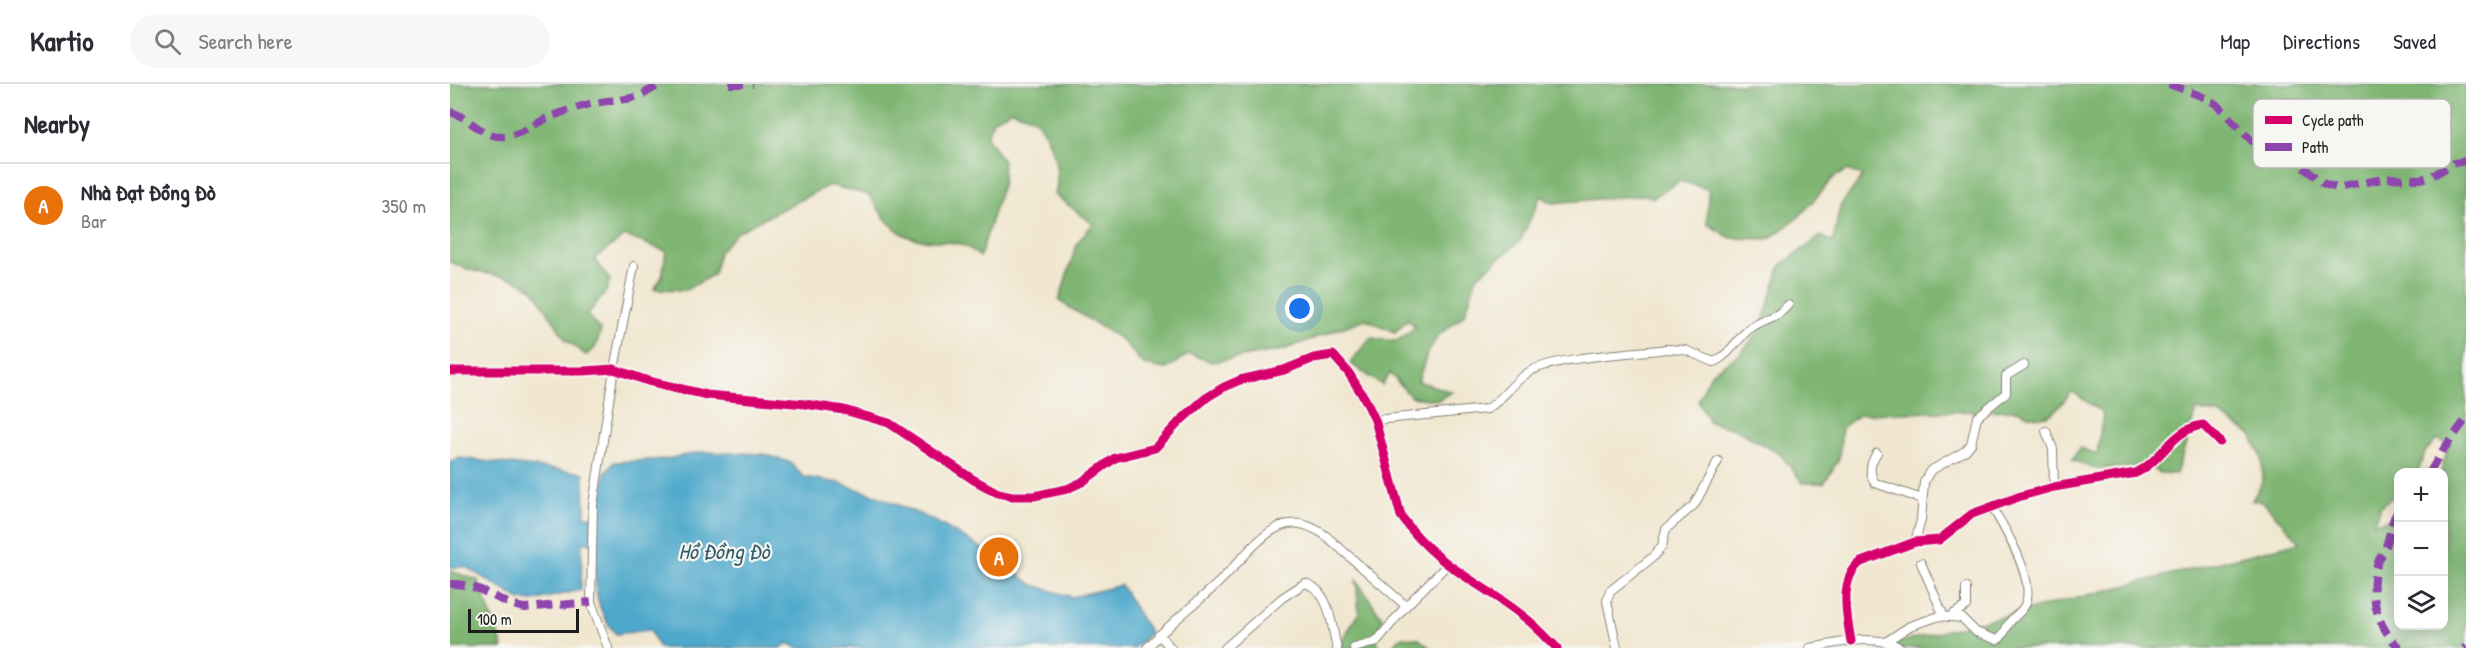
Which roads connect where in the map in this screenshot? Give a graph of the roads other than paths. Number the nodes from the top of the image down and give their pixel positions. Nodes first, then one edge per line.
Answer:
1 (634, 266) dead end
2 (1788, 304) dead end
3 (2024, 366) dead end
4 (614, 369) junction
5 (450, 371) edge
6 (1375, 420) junction
7 (2046, 431) dead end
8 (2220, 442) dead end
9 (1877, 453) dead end
10 (1718, 461) dead end
11 (2054, 487) junction
12 (1922, 498) junction
13 (1992, 507) junction
14 (1915, 542) junction
15 (1921, 563) dead end
16 (1447, 565) junction
17 (1966, 588) dead end
18 (1406, 606) junction
19 (1951, 615) junction
20 (1940, 616) junction
21 (1159, 635) junction
22 (1851, 641) junction
23 (1887, 641) junction
24 (608, 648) edge
25 (1148, 648) edge
26 (1171, 648) edge
27 (1225, 648) edge
28 (1337, 648) edge
29 (1354, 648) edge
30 (1557, 648) edge
31 (1617, 648) edge
32 (1810, 648) edge
33 (1901, 648) edge

1 - 4 street
2 - 6 street
3 - 12 street
4 - 5 street
4 - 6 street
4 - 24 street
6 - 16 street
7 - 11 street
8 - 11 street
9 - 12 street
10 - 31 street
11 - 13 street
12 - 14 street
13 - 14 street
13 - 19 street
14 - 22 street
15 - 20 street
16 - 18 street
16 - 30 street
17 - 19 street
18 - 21 street
18 - 29 street
19 - 20 street
20 - 23 street
21 - 25 street
21 - 26 street
22 - 23 street
22 - 32 street
23 - 33 street
27 - 28 street

